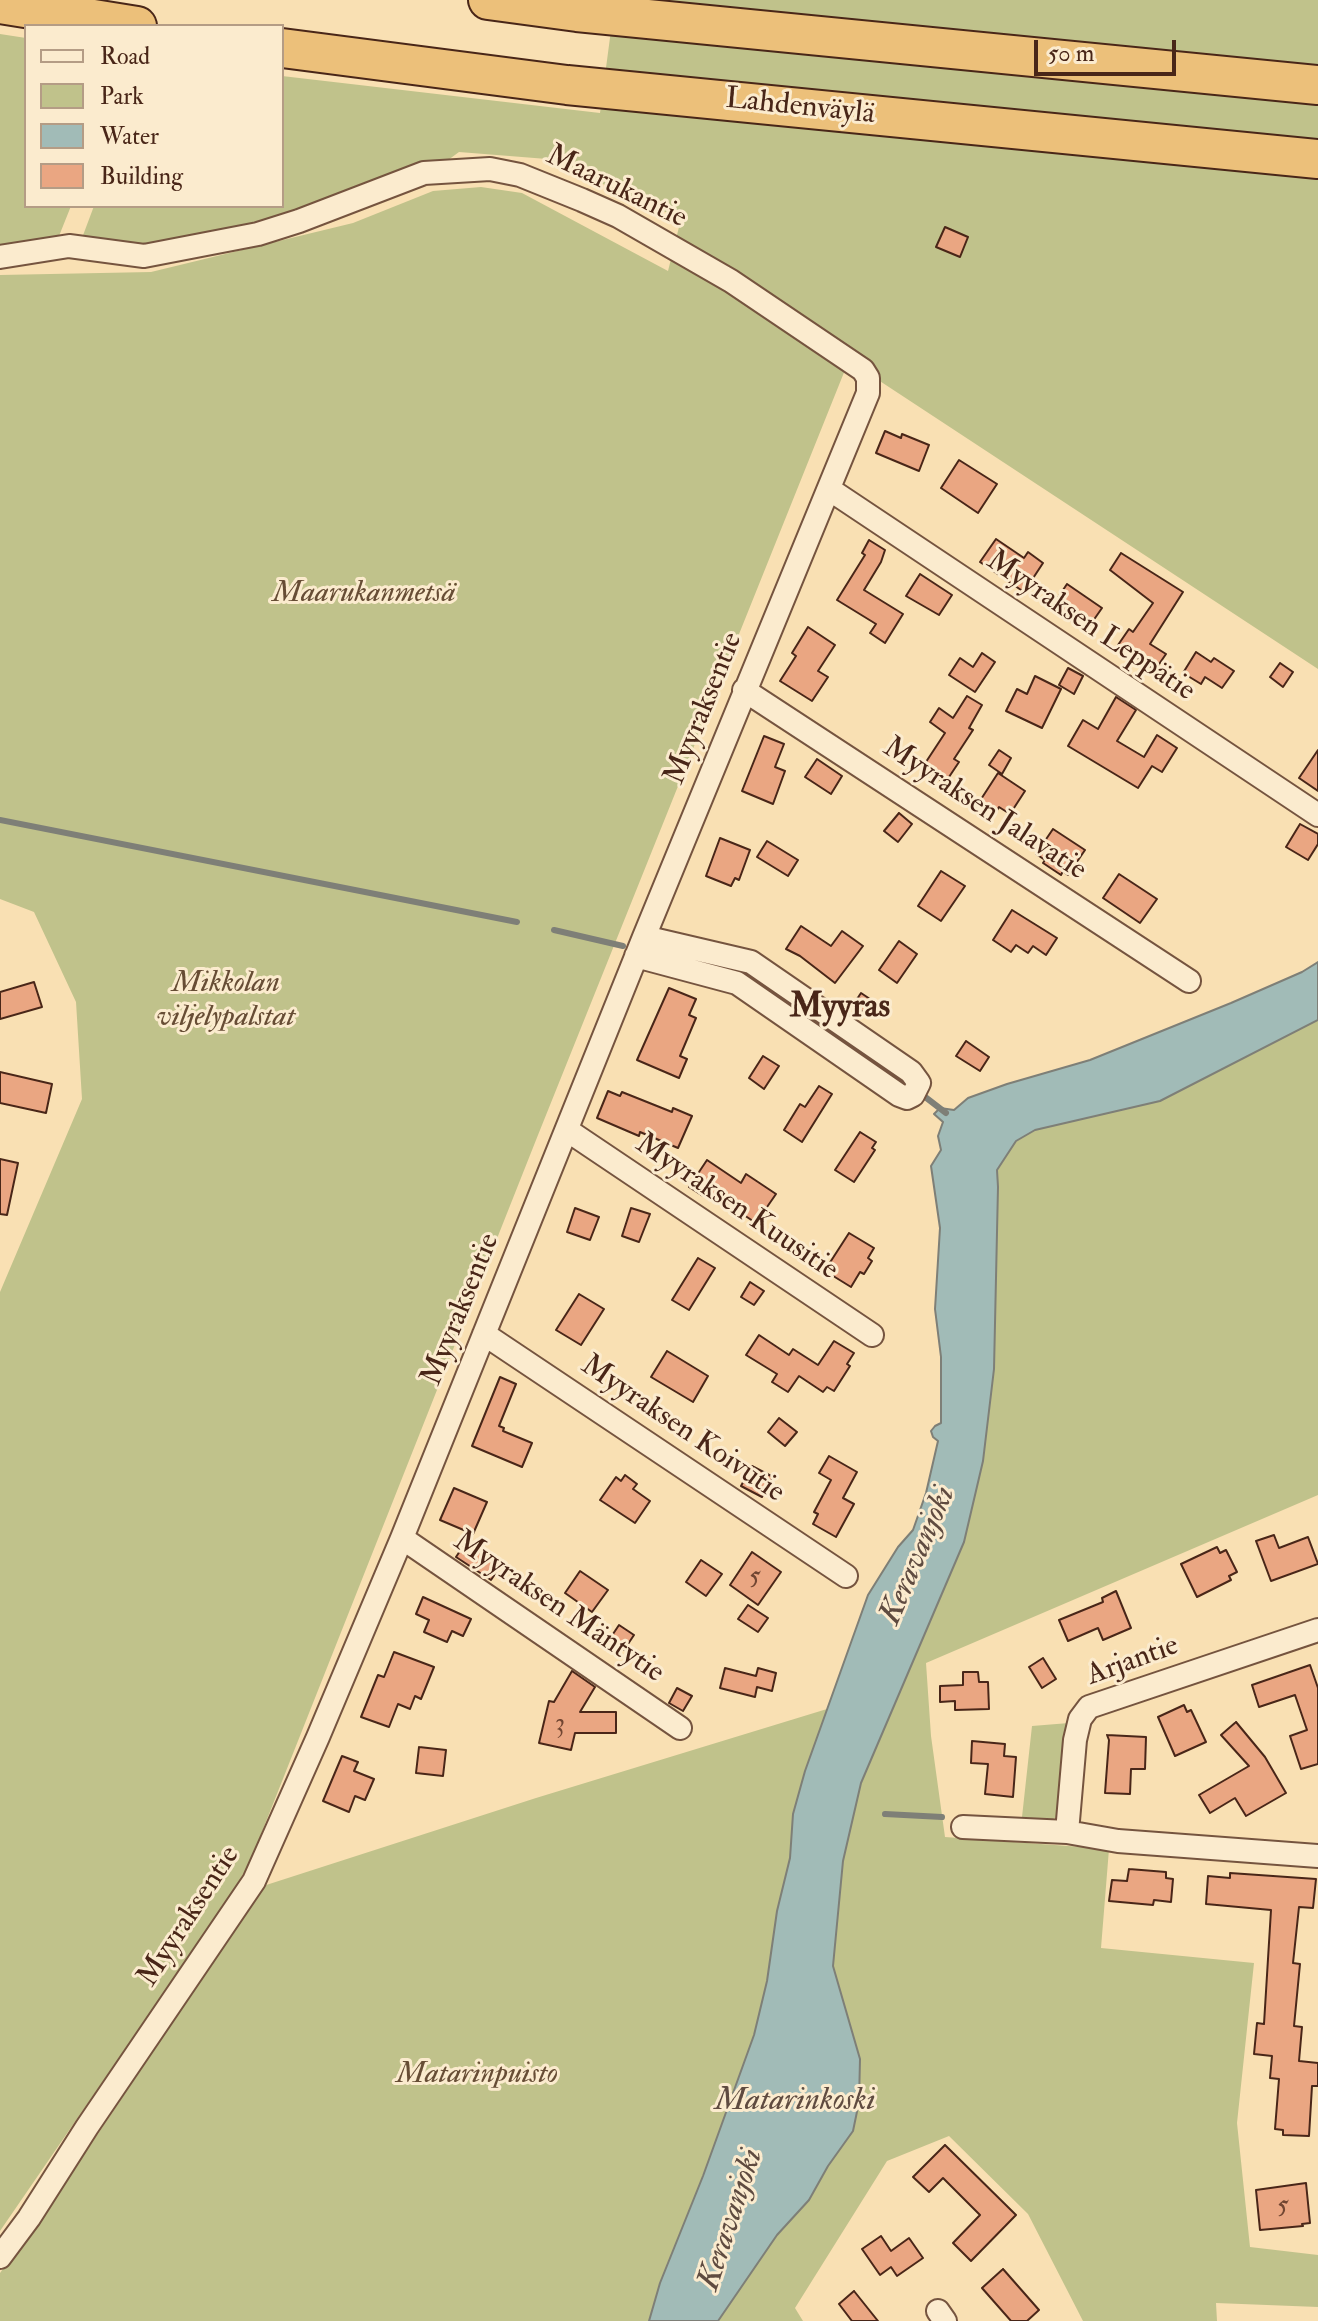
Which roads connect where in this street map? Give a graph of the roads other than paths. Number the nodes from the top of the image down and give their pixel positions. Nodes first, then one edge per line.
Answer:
1 (488, 0) edge
2 (0, 4) edge
3 (124, 24) edge
4 (284, 48) edge
5 (1318, 85) edge
6 (1318, 159) edge
7 (0, 257) edge
8 (834, 350) joint
9 (829, 489) junction
10 (744, 690) junction
11 (1318, 815) edge
12 (640, 946) junction
13 (1189, 981) dead end
14 (567, 1130) junction
15 (484, 1334) junction
16 (872, 1335) dead end
17 (402, 1538) junction
18 (846, 1576) dead end
19 (1318, 1630) edge
20 (680, 1728) dead end
21 (963, 1827) dead end
22 (1067, 1832) junction
23 (1318, 1856) edge
24 (0, 2257) edge

1 - 5 highway
2 - 3 highway
4 - 6 highway, Lahdenväylä
7 - 8 street, Maarukantie
8 - 9 street, Myyraksentie
9 - 10 street, Myyraksentie
9 - 11 street, Myyraksen Leppätie
10 - 12 street, Myyraksentie
10 - 13 street, Myyraksen Jalavatie
12 - 12 street
12 - 14 street, Myyraksentie
14 - 15 street, Myyraksentie
14 - 16 street, Myyraksen Kuusitie
15 - 17 street, Myyraksentie
15 - 18 street, Myyraksen Koivutie
17 - 20 street, Myyraksen Mäntytie
17 - 24 street, Myyraksentie
19 - 22 street, Arjantie
21 - 22 street
22 - 23 street

